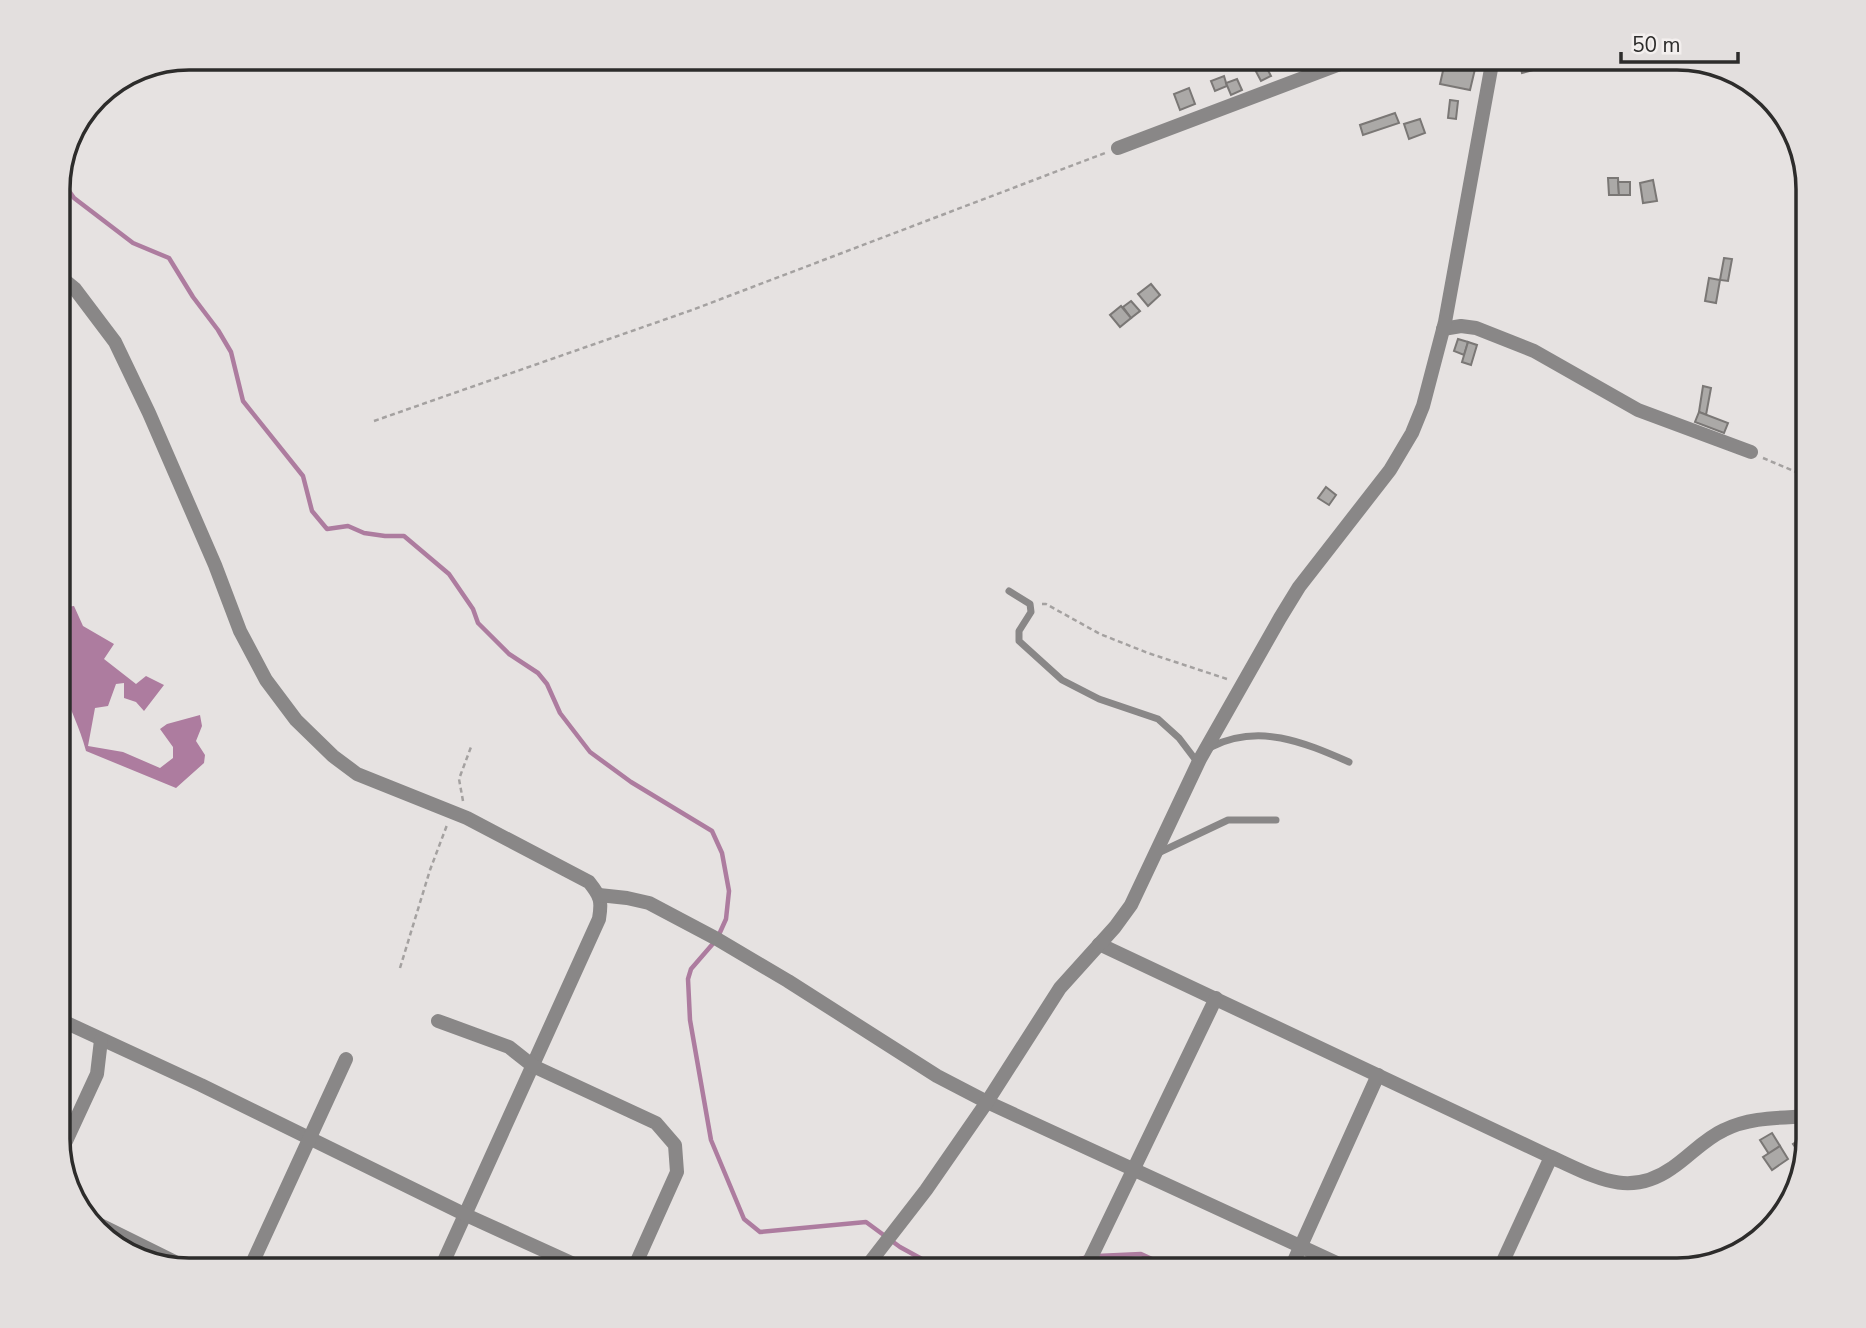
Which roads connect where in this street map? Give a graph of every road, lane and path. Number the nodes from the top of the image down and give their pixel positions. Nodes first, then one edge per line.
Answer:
1 (1324, 70) edge
2 (1491, 70) edge
3 (1118, 148) joint
4 (70, 285) edge
5 (1443, 329) junction
6 (374, 421) dead end
7 (1751, 452) joint
8 (1796, 472) edge
9 (1009, 591) dead end
10 (1030, 604) junction
11 (1243, 684) junction
12 (471, 747) dead end
13 (1207, 748) junction
14 (1349, 762) dead end
15 (1198, 764) junction
16 (452, 812) junction
17 (467, 818) junction
18 (1276, 820) dead end
19 (1155, 855) junction
20 (599, 895) junction
21 (1099, 944) junction
22 (400, 968) dead end
23 (1216, 998) junction
24 (438, 1021) dead end
25 (70, 1025) edge
26 (101, 1040) junction
27 (346, 1059) dead end
28 (533, 1066) junction
29 (1378, 1074) junction
30 (987, 1102) junction
31 (1796, 1117) edge
32 (70, 1132) edge
33 (310, 1140) junction
34 (1551, 1157) junction
35 (1133, 1170) junction
36 (466, 1215) junction
37 (116, 1233) edge
38 (1300, 1245) junction
39 (158, 1254) edge
40 (255, 1258) edge
41 (446, 1258) edge
42 (561, 1258) edge
43 (638, 1258) edge
44 (873, 1258) edge
45 (1091, 1258) edge
46 (1295, 1258) edge
47 (1327, 1258) edge
48 (1505, 1258) edge

1 - 3 street
2 - 5 street
3 - 6 path
4 - 16 street
5 - 7 street
5 - 11 street
7 - 8 path
9 - 10 lane
10 - 11 path
10 - 15 lane
11 - 13 street
12 - 17 path
13 - 14 lane
13 - 15 street
15 - 19 street
16 - 17 street
16 - 22 path
17 - 20 street
18 - 19 lane
19 - 21 street
20 - 28 street
20 - 30 street
21 - 23 street
21 - 30 street
23 - 29 street
23 - 35 street
24 - 28 street
25 - 26 street
26 - 32 street
26 - 33 street
27 - 33 street
28 - 36 street
28 - 43 street
29 - 34 street
29 - 38 street
30 - 35 street
30 - 44 street
31 - 34 street
33 - 36 street
33 - 40 street
34 - 48 street
35 - 38 street
35 - 45 street
36 - 41 street
36 - 42 street
37 - 39 street
38 - 46 street
38 - 47 street

